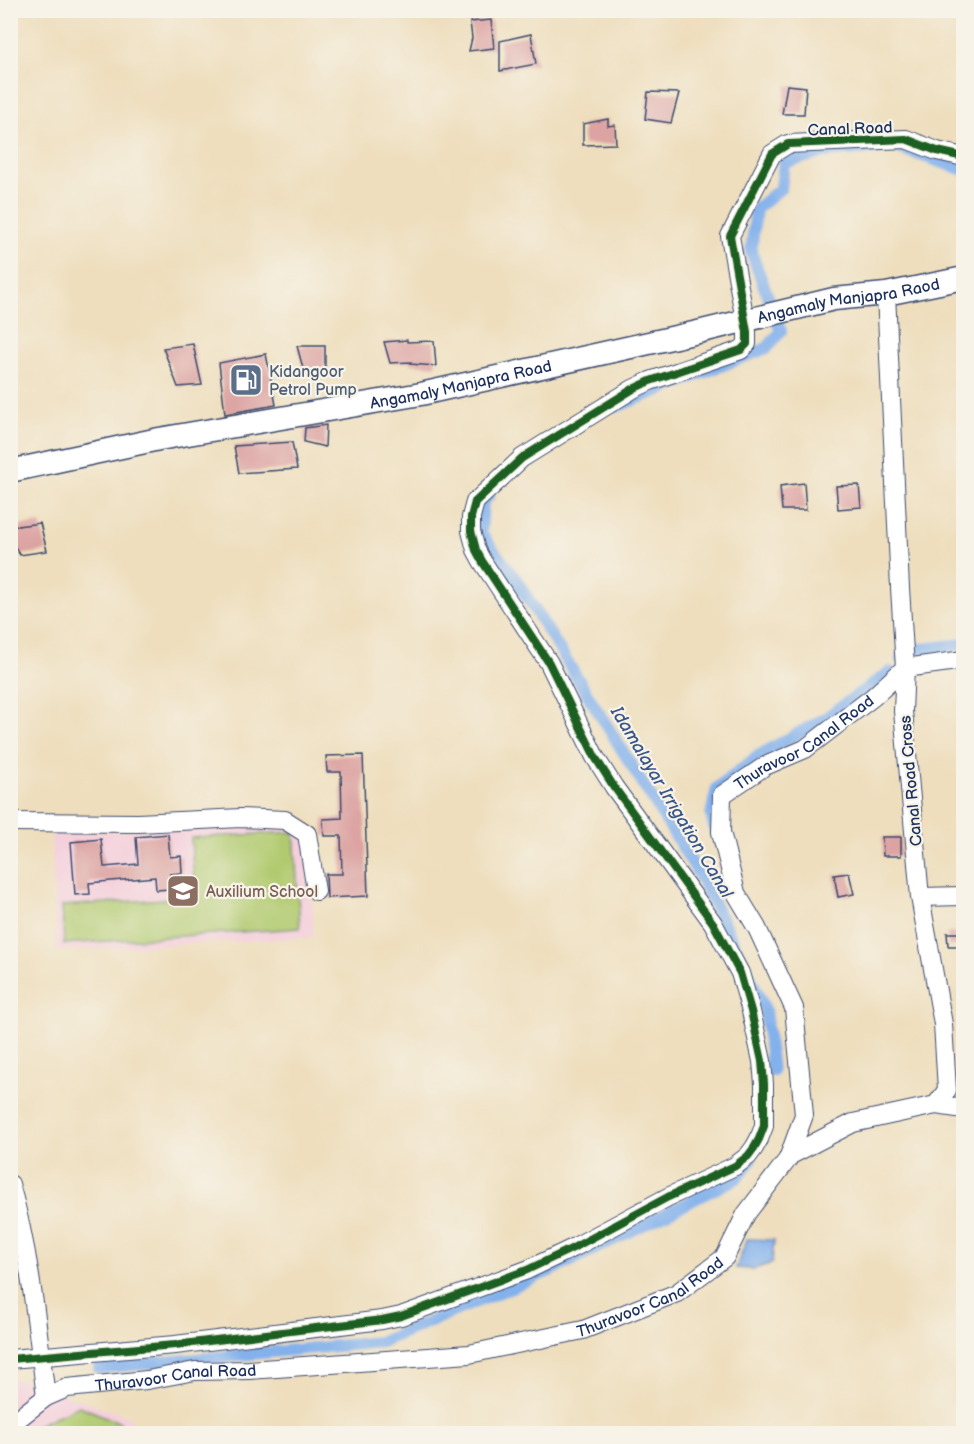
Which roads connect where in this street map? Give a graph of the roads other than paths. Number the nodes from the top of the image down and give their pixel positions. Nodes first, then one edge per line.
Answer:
1 (963, 157) edge
2 (963, 278) edge
3 (886, 294) junction
4 (749, 320) junction
5 (698, 332) joint
6 (10, 471) edge
7 (963, 660) edge
8 (906, 668) junction
9 (10, 822) edge
10 (316, 891) dead end
11 (963, 896) edge
12 (921, 897) junction
13 (936, 1105) junction
14 (963, 1109) edge
15 (789, 1156) junction
16 (10, 1184) edge
17 (41, 1356) junction
18 (10, 1359) edge
19 (46, 1397) junction
20 (10, 1425) edge

1 - 4 street, Canal Road
2 - 3 main road, Angamaly Manjapra Raod
3 - 4 main road, Angamaly Manjapra Raod
3 - 8 street, Canal Road Cross
4 - 5 main road, Angamaly Manjapra Raod
4 - 17 street, Canal Road
5 - 6 main road, Angamaly Manjapra Road
7 - 8 street
8 - 12 street, Canal Road Cross
8 - 15 street, Thuravoor Canal Road
9 - 10 street
11 - 12 street
12 - 13 street, Canal Road Cross
13 - 14 street
13 - 15 street
15 - 19 street, Thuravoor Canal Road
16 - 17 street
17 - 18 street
17 - 19 street
19 - 20 street, Thuravoor Canal Road

